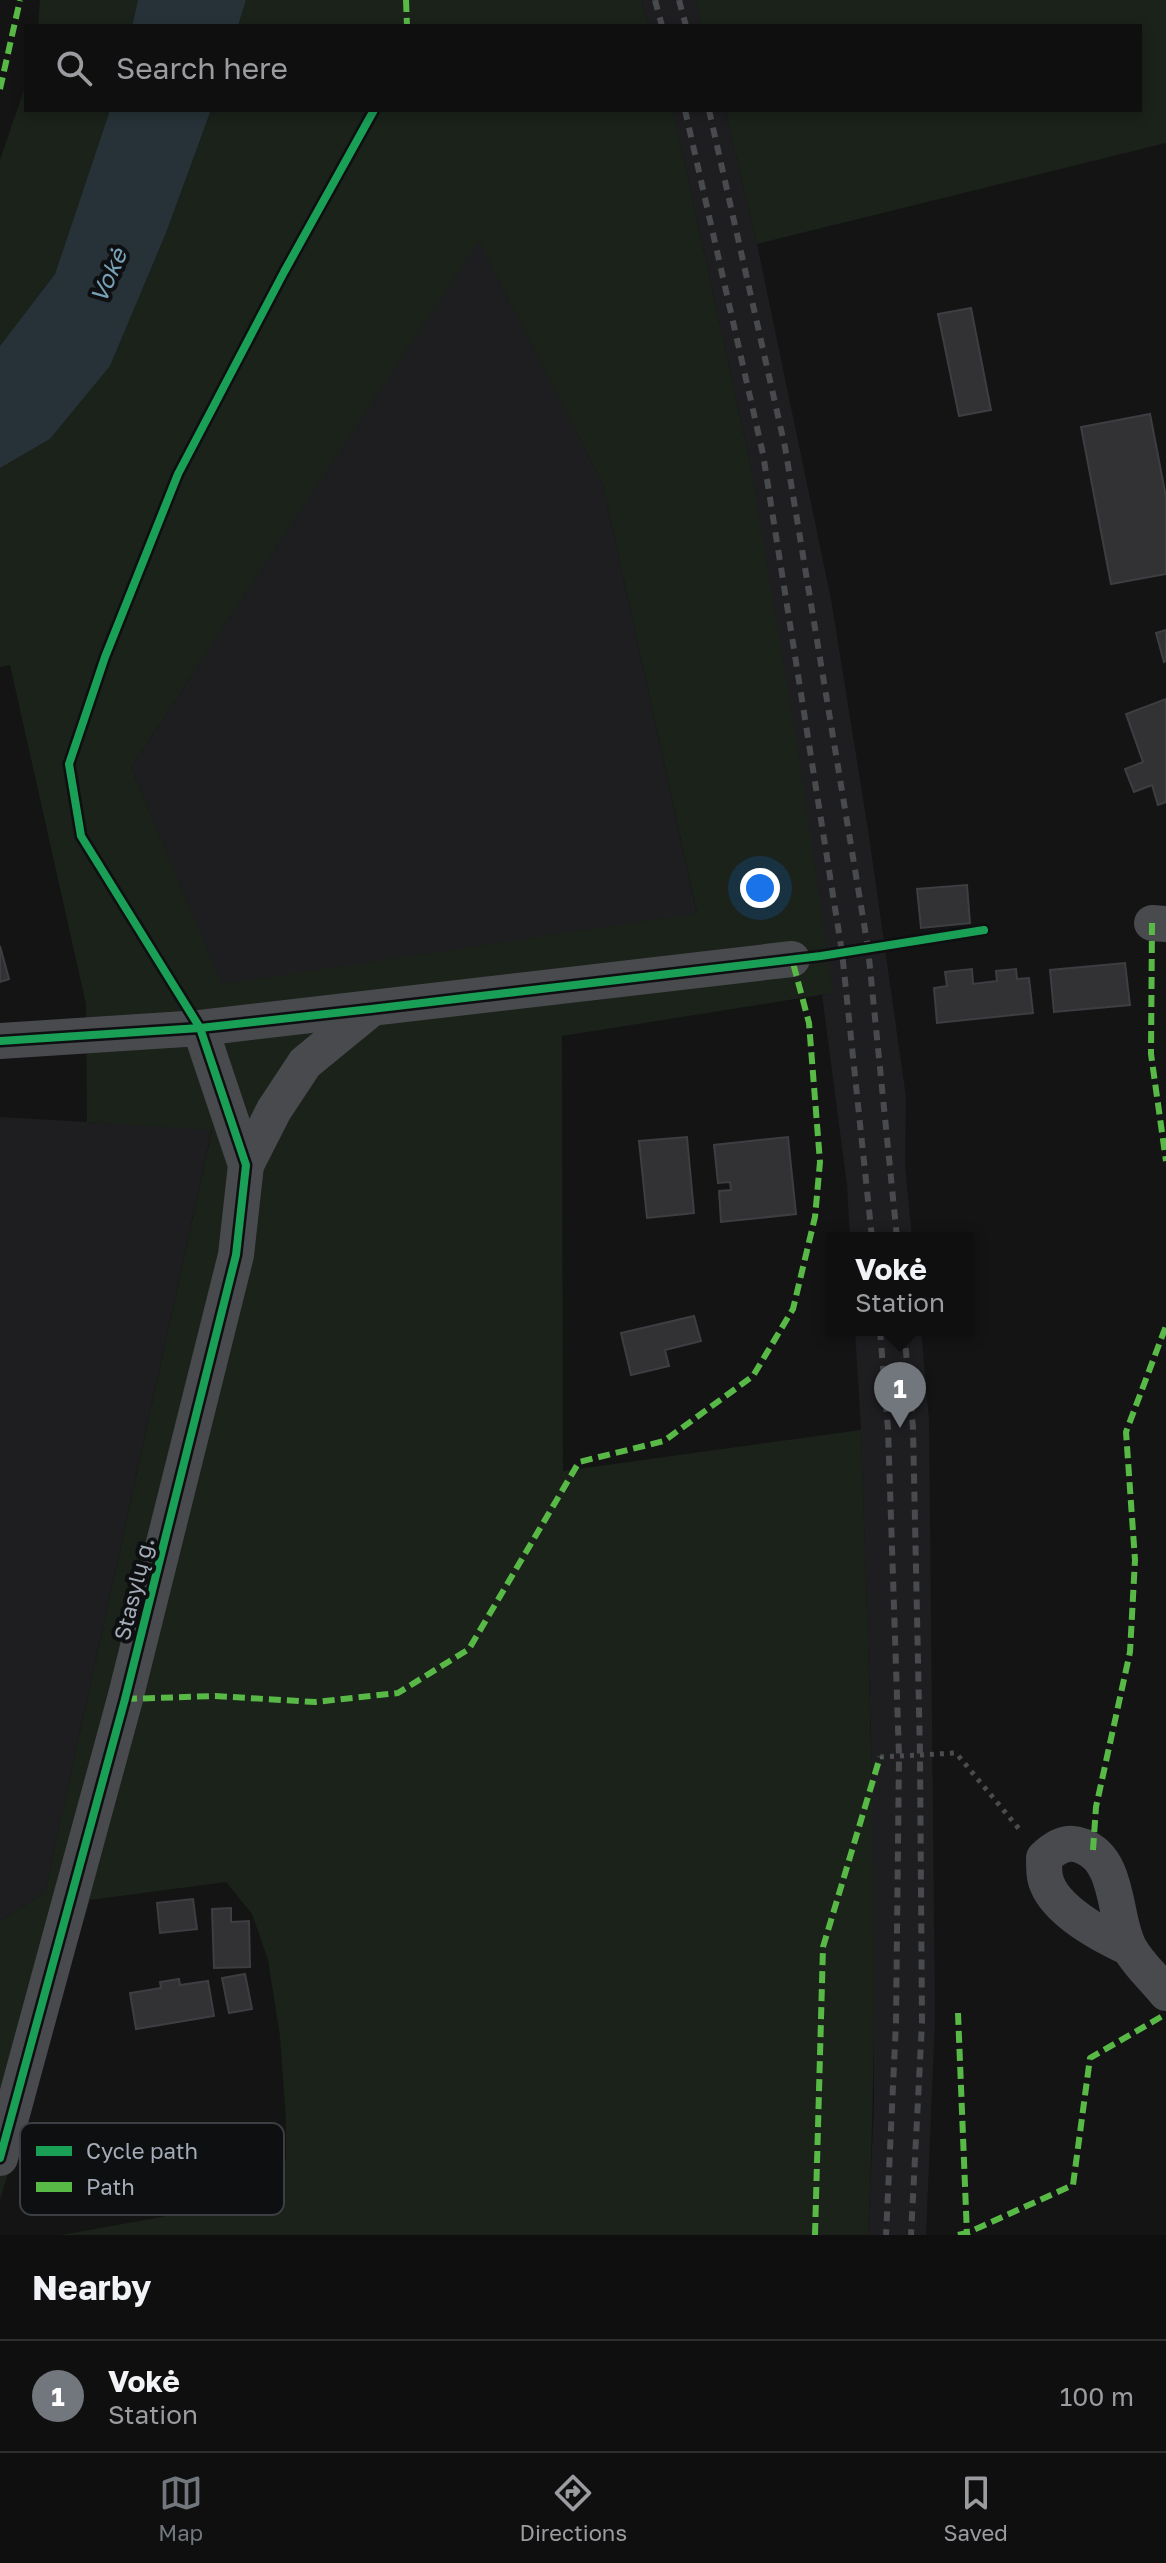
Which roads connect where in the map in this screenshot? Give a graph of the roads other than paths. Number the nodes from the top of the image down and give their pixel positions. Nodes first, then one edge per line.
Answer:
1 (792, 959) road end
2 (371, 1009) junction
3 (200, 1028) junction
4 (0, 1041) edge
5 (246, 1165) junction
6 (1129, 1948) junction
7 (1166, 1993) edge
8 (0, 2158) edge

1 - 2 street
2 - 3 street
2 - 5 street
3 - 4 street
3 - 5 street, Stasylų g.
5 - 8 street, Stasylų g.
6 - 6 street
6 - 7 street

